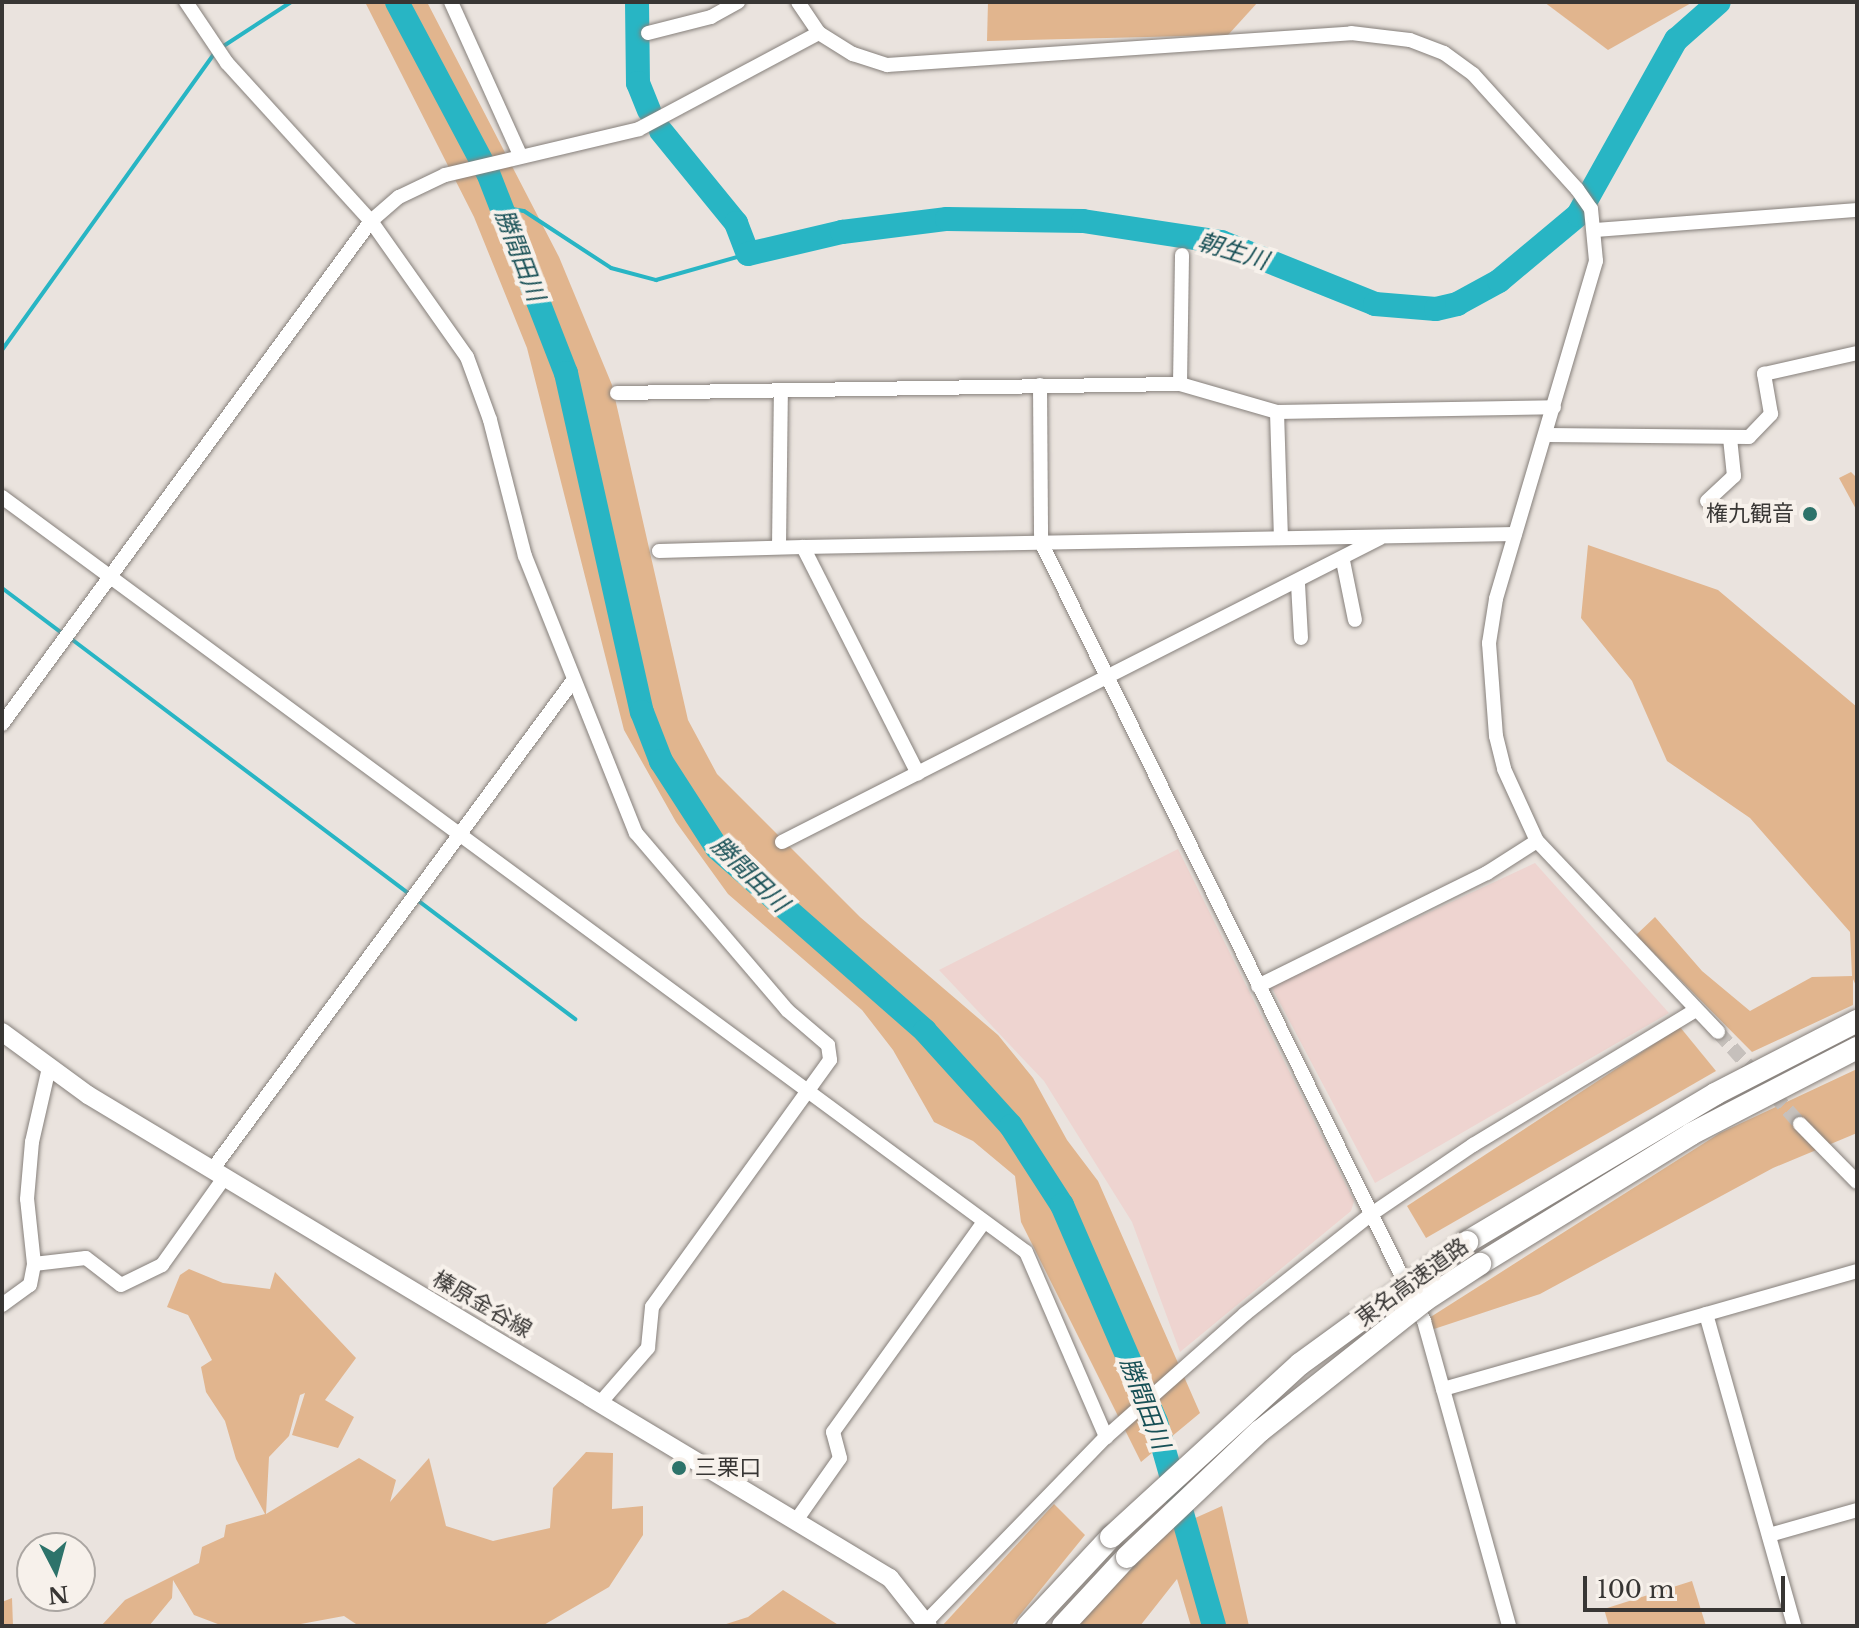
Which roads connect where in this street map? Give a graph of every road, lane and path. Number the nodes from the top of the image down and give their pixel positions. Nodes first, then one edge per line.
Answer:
1 (186, 2) edge
2 (451, 2) edge
3 (738, 2) edge
4 (798, 2) edge
5 (648, 33) dead end
6 (819, 33) junction
7 (520, 155) junction
8 (1857, 210) edge
9 (371, 221) junction
10 (1596, 230) junction
11 (1182, 255) dead end
12 (1857, 353) edge
13 (1180, 384) junction
14 (1040, 385) junction
15 (781, 390) junction
16 (617, 393) dead end
17 (1554, 407) junction
18 (1277, 412) junction
19 (1547, 435) junction
20 (1730, 440) junction
21 (2, 497) edge
22 (1707, 501) dead end
23 (1515, 534) junction
24 (1281, 538) junction
25 (1380, 538) junction
26 (1041, 542) junction
27 (779, 547) junction
28 (803, 547) junction
29 (659, 551) dead end
30 (1343, 561) junction
31 (108, 577) junction
32 (1298, 584) junction
33 (1355, 620) dead end
34 (1301, 638) dead end
35 (1105, 680) junction
36 (572, 682) junction
37 (2, 724) edge
38 (918, 774) junction
39 (458, 833) junction
40 (1537, 841) junction
41 (782, 842) dead end
42 (1258, 986) junction
43 (1696, 1010) junction
44 (1857, 1021) edge
45 (2, 1032) edge
46 (1718, 1032) tunnel mouth
47 (1857, 1048) edge
48 (49, 1068) junction
49 (807, 1091) junction
50 (1800, 1124) tunnel mouth
51 (218, 1174) junction
52 (1857, 1182) edge
53 (1370, 1215) junction
54 (984, 1222) junction
55 (34, 1264) junction
56 (1857, 1271) edge
57 (2, 1305) edge
58 (1706, 1314) junction
59 (1443, 1389) junction
60 (600, 1403) junction
61 (1106, 1437) junction
62 (1857, 1510) edge
63 (795, 1522) junction
64 (1769, 1535) junction
65 (925, 1624) edge
66 (1028, 1626) edge
67 (1063, 1626) edge
68 (1509, 1626) edge
69 (1794, 1626) edge

1 - 9 street
2 - 7 street
3 - 5 street
4 - 6 street
6 - 7 street
6 - 10 street
7 - 9 street
8 - 10 street
9 - 31 street
9 - 36 street
10 - 17 street
11 - 13 street
12 - 20 street
13 - 14 street
13 - 18 street
14 - 15 street
14 - 26 street
15 - 16 street
15 - 27 street
17 - 18 street
17 - 19 street
18 - 24 street
19 - 20 street
19 - 23 street
20 - 22 street
21 - 31 street
23 - 25 street
23 - 40 street
24 - 25 street
24 - 26 street
25 - 30 street
26 - 28 street
26 - 35 street
27 - 28 street
27 - 29 street
28 - 38 street
30 - 32 street
30 - 33 street
31 - 37 street
31 - 39 street
32 - 34 street
32 - 35 street
35 - 38 street
35 - 42 street
36 - 39 street
36 - 49 street
38 - 41 street
39 - 49 street
39 - 51 street
40 - 42 street
40 - 43 street
42 - 53 street
43 - 46 street
43 - 53 street
44 - 66 highway, 東名高速道路, bridge
45 - 48 main road, 榛原金谷線
47 - 67 highway, 東名高速道路, bridge
48 - 51 main road, 榛原金谷線
48 - 55 street
49 - 54 street
49 - 60 street
50 - 52 street
51 - 55 street
51 - 60 main road, 榛原金谷線
53 - 59 street
53 - 61 street
54 - 61 street
54 - 63 street
55 - 57 street
56 - 58 street
58 - 59 street
58 - 64 street
59 - 68 street
60 - 63 main road, 榛原金谷線
61 - 65 street
62 - 64 street
63 - 65 main road, 榛原金谷線
64 - 69 street

